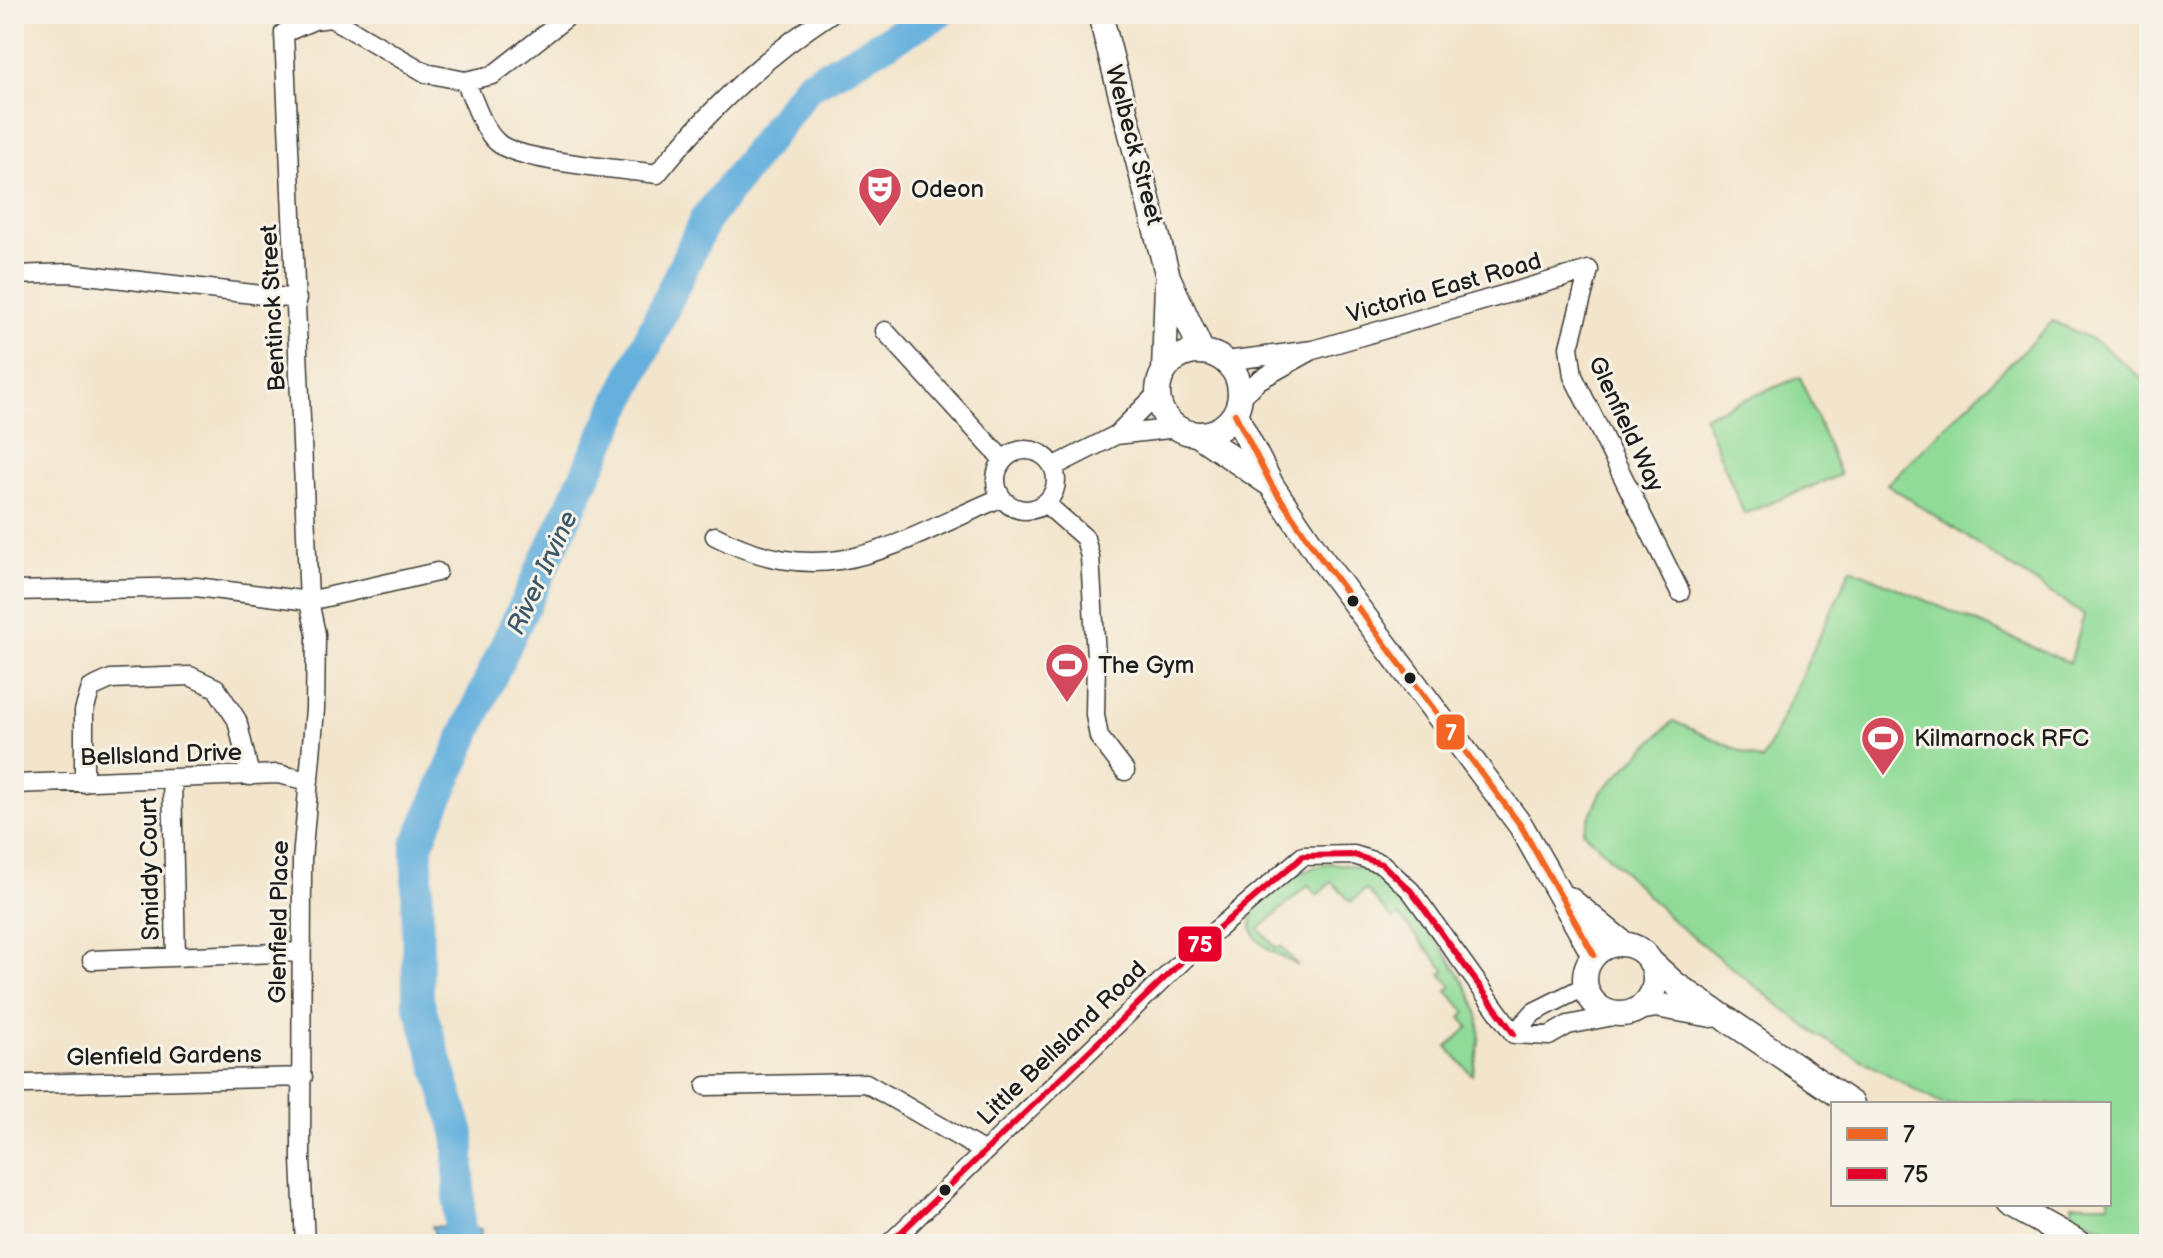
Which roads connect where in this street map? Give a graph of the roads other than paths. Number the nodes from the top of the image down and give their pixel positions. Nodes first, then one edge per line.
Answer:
1 (571, 14) edge
2 (830, 14) edge
3 (1100, 14) edge
4 (331, 16) edge
5 (301, 19) edge
6 (465, 81) junction
7 (1589, 270) joint
8 (14, 275) edge
9 (1168, 277) junction
10 (297, 299) junction
11 (885, 331) dead end
12 (1313, 350) junction
13 (1202, 352) junction
14 (1225, 361) junction
15 (1161, 382) junction
16 (1237, 406) junction
17 (1187, 431) junction
18 (1116, 435) junction
19 (1003, 460) junction
20 (1053, 467) junction
21 (1272, 486) junction
22 (1000, 498) junction
23 (1045, 503) junction
24 (715, 536) dead end
25 (437, 572) dead end
26 (14, 591) edge
27 (1680, 592) dead end
28 (309, 601) junction
29 (1125, 771) dead end
30 (250, 776) junction
31 (172, 780) junction
32 (309, 781) junction
33 (84, 783) junction
34 (14, 784) edge
35 (1558, 890) junction
36 (1624, 944) junction
37 (301, 952) junction
38 (1594, 955) junction
39 (176, 957) junction
40 (92, 960) dead end
41 (1651, 962) junction
42 (1586, 986) junction
43 (1631, 1011) junction
44 (1726, 1018) junction
45 (1514, 1034) junction
46 (303, 1077) junction
47 (26, 1084) dead end
48 (706, 1086) dead end
49 (1849, 1102) edge
50 (983, 1151) junction
51 (2013, 1206) edge
52 (305, 1244) edge
53 (889, 1244) edge
54 (2081, 1244) edge

1 - 6 street
2 - 6 street
3 - 9 main road, Welbeck Street
4 - 5 street
4 - 6 street
5 - 10 street, Bentinck Street
7 - 12 street, Victoria East Road
7 - 27 street, Glenfield Way
8 - 10 street
9 - 13 main road, Welbeck Street
9 - 15 main road, Welbeck Street
10 - 28 street, Bentinck Street
11 - 19 street
12 - 14 street, Victoria East Road
12 - 16 street, Victoria East Road
13 - 14 main road
13 - 15 main road
14 - 16 main road
15 - 17 main road
15 - 18 street
16 - 17 main road
16 - 21 main road
17 - 18 street
17 - 21 main road
18 - 20 street
19 - 20 street
19 - 22 street
20 - 23 street
21 - 35 main road
22 - 23 street
22 - 24 street
23 - 29 street
25 - 28 street
26 - 28 street
28 - 32 street, Glenfield Place
30 - 31 street, Bellsland Drive
30 - 32 street, Bellsland Drive
30 - 33 street
31 - 33 street, Bellsland Drive
31 - 39 street, Smiddy Court
32 - 37 street, Glenfield Place
33 - 34 street, Bellsland Drive
35 - 36 main road
35 - 38 main road
36 - 38 main road
36 - 41 main road
37 - 39 street
37 - 46 street, Glenfield Place
38 - 42 main road
39 - 40 street
41 - 43 main road
41 - 44 main road
42 - 43 main road
42 - 45 street
43 - 44 main road
43 - 45 street
44 - 49 main road
45 - 50 street, Little Bellsland Road
46 - 47 street, Glenfield Gardens
46 - 52 street, Glenfield Place
48 - 50 street
50 - 53 street, Little Bellsland Road
51 - 54 main road

